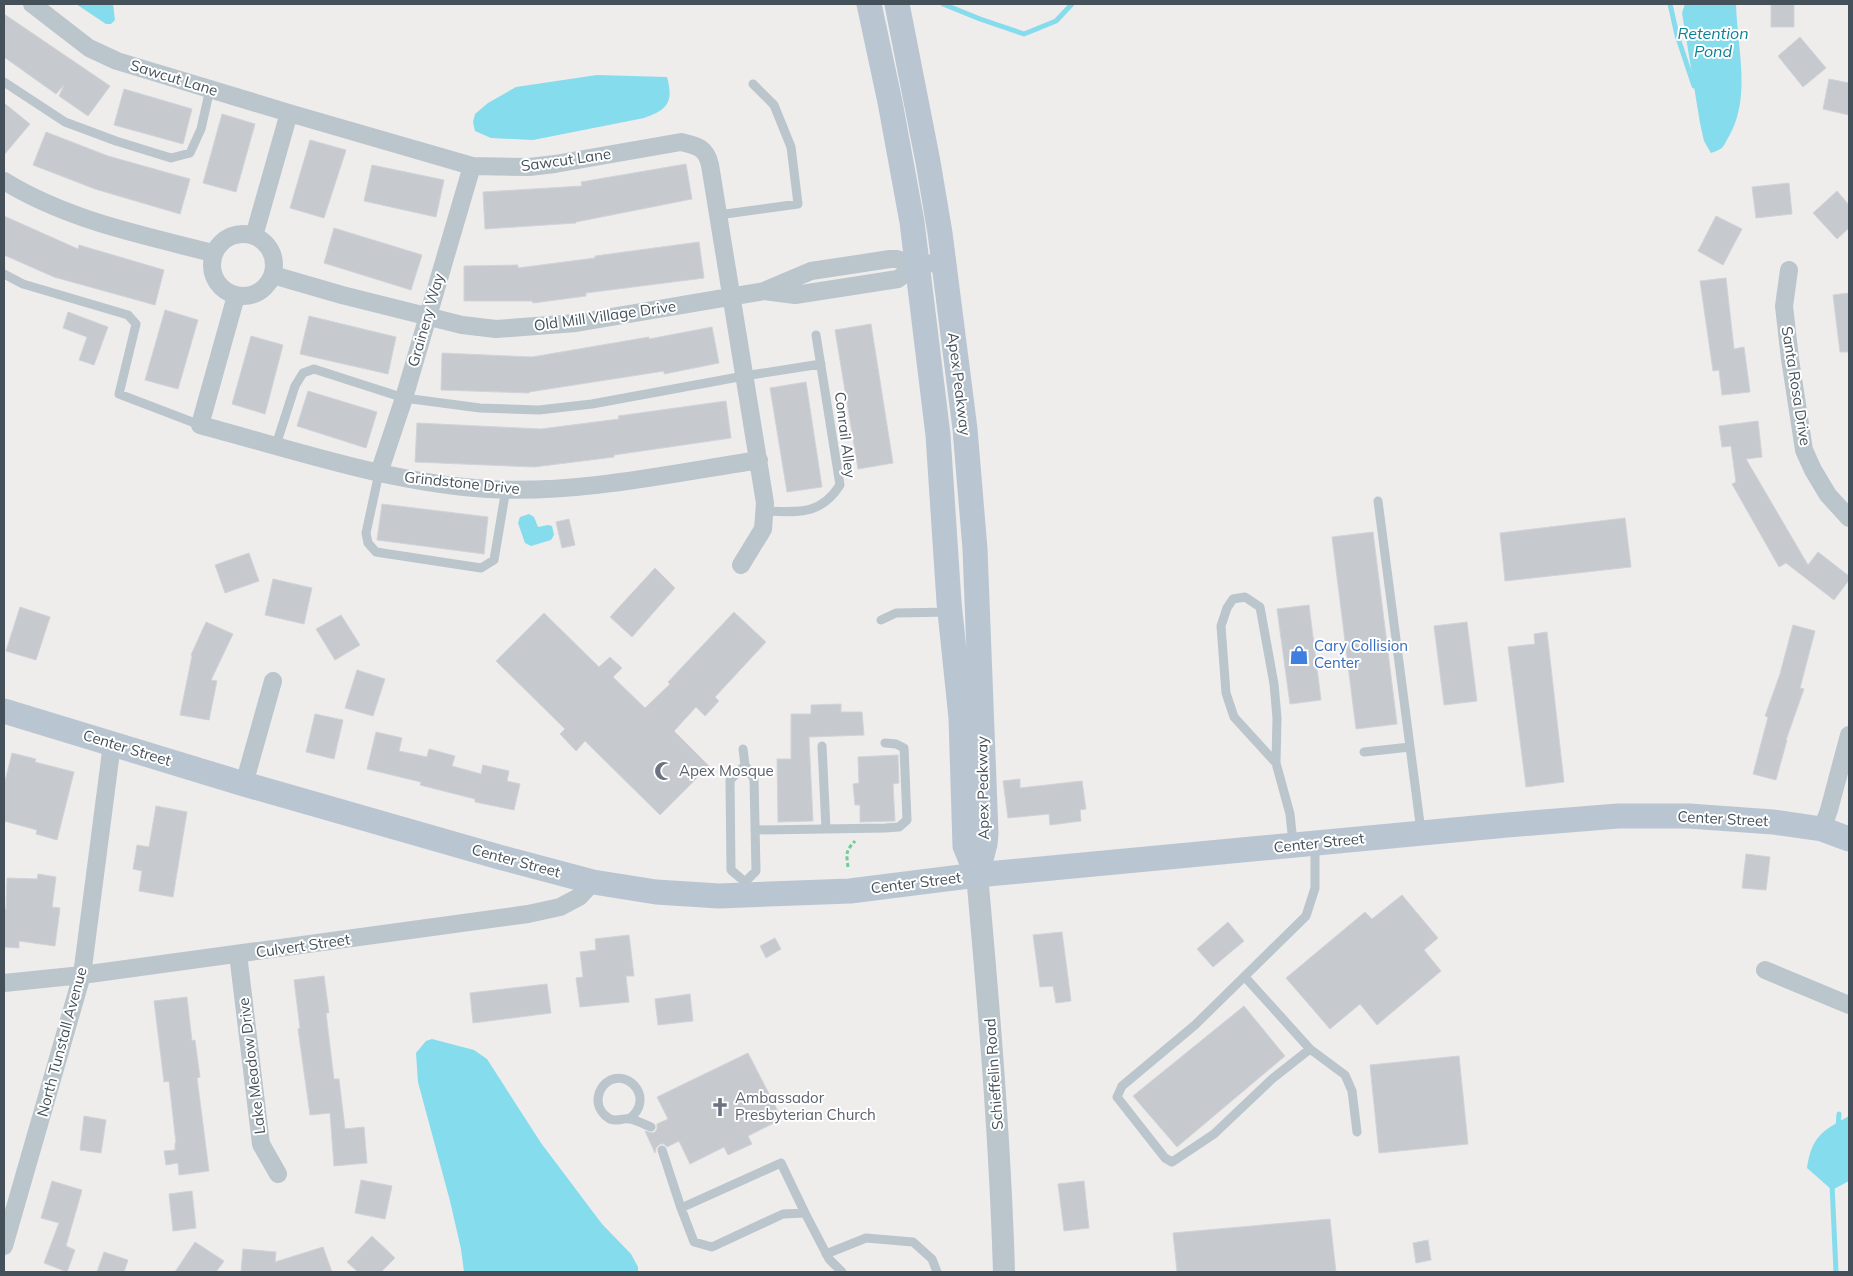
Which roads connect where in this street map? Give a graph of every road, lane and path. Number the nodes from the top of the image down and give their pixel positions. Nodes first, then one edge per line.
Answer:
1 (32, 4) edge
2 (869, 4) edge
3 (897, 4) edge
4 (4, 82) edge
5 (753, 84) dead end
6 (210, 89) junction
7 (289, 114) junction
8 (472, 166) junction
9 (4, 181) edge
10 (718, 215) junction
11 (254, 236) junction
12 (213, 253) junction
13 (943, 262) junction
14 (916, 265) junction
15 (1789, 270) dead end
16 (4, 274) edge
17 (273, 275) junction
18 (236, 296) junction
19 (731, 296) junction
20 (427, 317) junction
21 (816, 335) dead end
22 (821, 364) junction
23 (744, 376) junction
24 (404, 398) junction
25 (200, 425) junction
26 (276, 446) junction
27 (759, 460) junction
28 (379, 473) junction
29 (506, 489) junction
30 (1378, 501) dead end
31 (765, 511) junction
32 (1849, 518) edge
33 (741, 564) dead end
34 (950, 612) junction
35 (881, 620) dead end
36 (273, 681) dead end
37 (4, 711) edge
38 (1849, 735) edge
39 (885, 743) dead end
40 (112, 744) junction
41 (822, 746) dead end
42 (1410, 747) junction
43 (742, 750) dead end
44 (1364, 752) dead end
45 (1276, 763) junction
46 (745, 765) junction
47 (244, 784) junction
48 (826, 829) junction
49 (1822, 829) junction
50 (755, 830) junction
51 (1421, 833) junction
52 (856, 839) dead end
53 (1849, 839) edge
54 (1304, 845) junction
55 (848, 866) dead end
56 (977, 876) junction
57 (593, 882) junction
58 (745, 888) junction
59 (238, 954) junction
60 (1764, 970) dead end
61 (82, 976) junction
62 (1245, 977) junction
63 (4, 983) edge
64 (1849, 1005) edge
65 (1310, 1049) junction
66 (629, 1119) junction
67 (651, 1127) dead end
68 (1356, 1132) dead end
69 (662, 1150) dead end
70 (278, 1174) dead end
71 (681, 1208) junction
72 (805, 1213) junction
73 (4, 1246) edge
74 (826, 1254) junction
75 (842, 1272) edge
76 (937, 1272) edge
77 (1004, 1272) edge

1 - 6 street, Sawcut Lane
2 - 14 main road, Apex Peakway
3 - 13 main road, Apex Peakway
4 - 6 lane
5 - 10 lane
6 - 7 street, Sawcut Lane
7 - 8 street, Sawcut Lane
7 - 11 street
8 - 10 street, Sawcut Lane
8 - 20 street, Grainery Way
9 - 12 street
10 - 19 street, Sawcut Lane
11 - 12 street
11 - 17 street
12 - 18 street
13 - 14 street, Old Mill Village Drive
13 - 56 main road, Apex Peakway
14 - 19 street, Old Mill Village Drive
14 - 34 main road, Apex Peakway
15 - 32 street, Santa Rosa Drive
16 - 25 lane
17 - 18 street
17 - 20 street, Old Mill Village Drive
18 - 25 street
19 - 20 street, Old Mill Village Drive
19 - 23 street, Sawcut Lane
20 - 24 street, Grainery Way
21 - 22 lane, Conrail Alley
22 - 23 lane
22 - 31 lane, Conrail Alley
23 - 24 lane
23 - 27 street, Sawcut Lane
24 - 26 lane
24 - 28 street, Grainery Way
25 - 26 street, Grindstone Drive
26 - 28 street, Grindstone Drive
27 - 29 street, Grindstone Drive
27 - 31 street, Sawcut Lane
28 - 29 street, Grindstone Drive
28 - 29 lane
30 - 42 lane
31 - 33 street, Sawcut Lane
34 - 35 lane
34 - 56 main road, Apex Peakway
36 - 47 street
37 - 40 main road, Center Street
38 - 49 street
39 - 48 lane
40 - 47 main road, Center Street
40 - 61 street, North Tunstall Avenue
41 - 48 lane
42 - 44 lane
42 - 51 lane
43 - 46 lane
45 - 45 lane
45 - 54 lane
46 - 50 lane
46 - 58 lane
47 - 57 main road, Center Street
48 - 50 lane
49 - 51 main road, Center Street
49 - 53 main road, Center Street
50 - 58 lane
51 - 54 main road, Center Street
52 - 55 path
54 - 56 main road, Center Street
54 - 62 lane
56 - 58 main road, Center Street
56 - 77 street, Schieffelin Road
57 - 58 main road, Center Street
57 - 59 street, Culvert Street
59 - 61 street, Culvert Street
59 - 70 street, Lake Meadow Drive
60 - 64 street
61 - 63 street, Culvert Street
61 - 73 street, North Tunstall Avenue
62 - 65 lane
62 - 65 lane
65 - 68 lane
66 - 66 lane
66 - 67 lane
69 - 71 lane
71 - 72 lane
71 - 72 lane
72 - 74 lane
74 - 75 lane
74 - 76 lane

